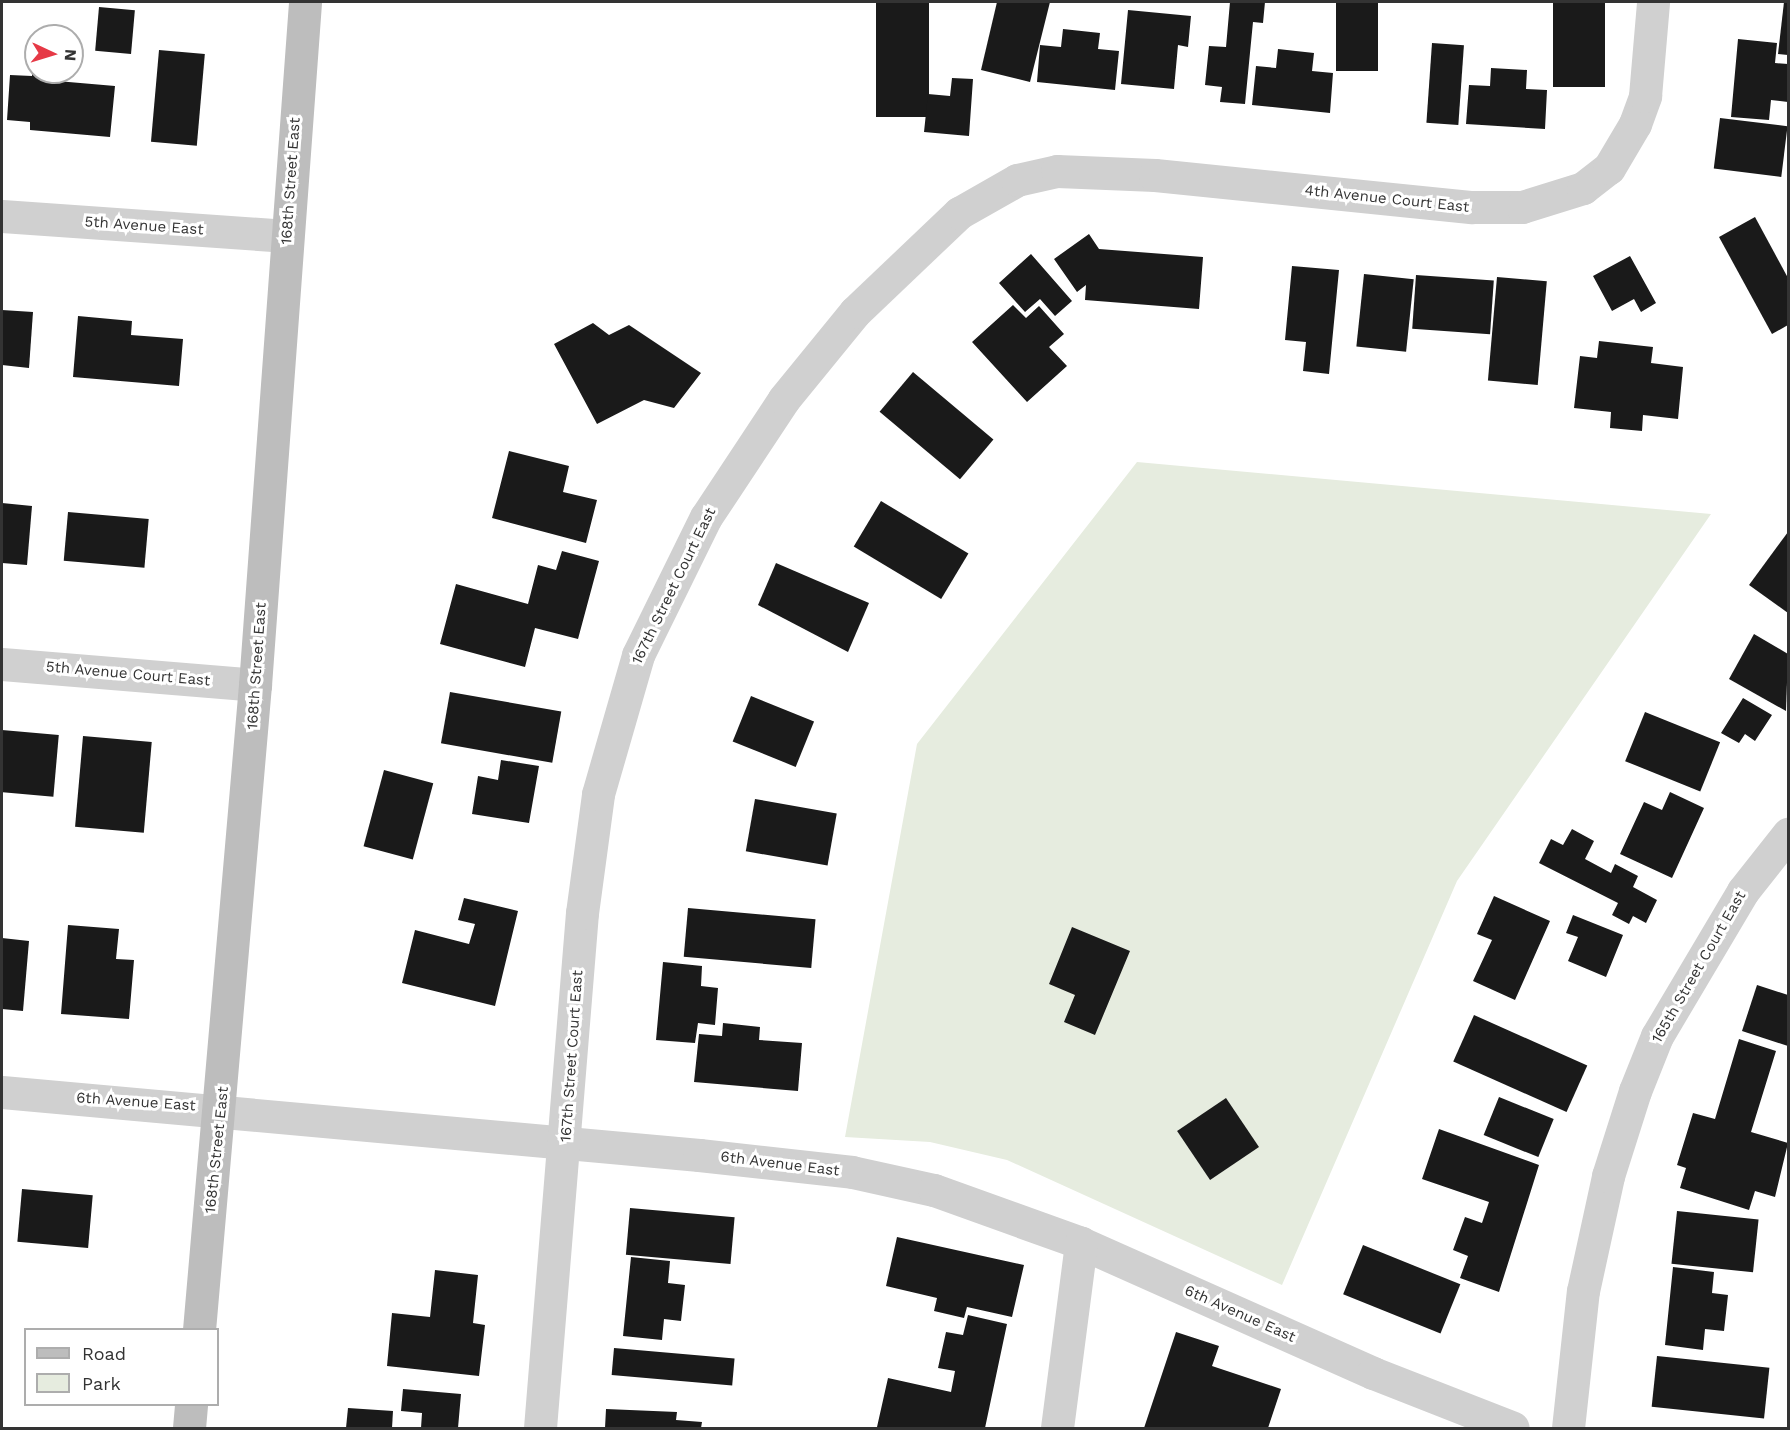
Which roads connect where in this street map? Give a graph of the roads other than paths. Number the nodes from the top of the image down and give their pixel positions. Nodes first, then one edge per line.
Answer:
1 (304, 2) edge
2 (1653, 2) edge
3 (1155, 175) joint
4 (2, 216) edge
5 (287, 236) junction
6 (2, 664) edge
7 (255, 685) junction
8 (1788, 834) edge
9 (2, 1092) edge
10 (221, 1109) junction
11 (565, 1145) junction
12 (1081, 1244) junction
13 (199, 1328) edge
14 (191, 1406) edge
15 (189, 1428) edge
16 (540, 1428) edge
17 (1057, 1428) edge
18 (1513, 1428) edge
19 (1568, 1428) edge

1 - 5 street, 168th Street East
2 - 3 street, 4th Avenue Court East
3 - 11 street, 167th Street Court East
4 - 5 street, 5th Avenue East
5 - 7 street, 168th Street East
6 - 7 street, 5th Avenue Court East
7 - 10 street, 168th Street East
8 - 19 street, 165th Street Court East
9 - 10 street, 6th Avenue East
10 - 11 street, 6th Avenue East
10 - 13 street, 168th Street East
11 - 12 street, 6th Avenue East
11 - 16 street, 167th Street Court East
12 - 17 street
12 - 18 street, 6th Avenue East
14 - 15 street

